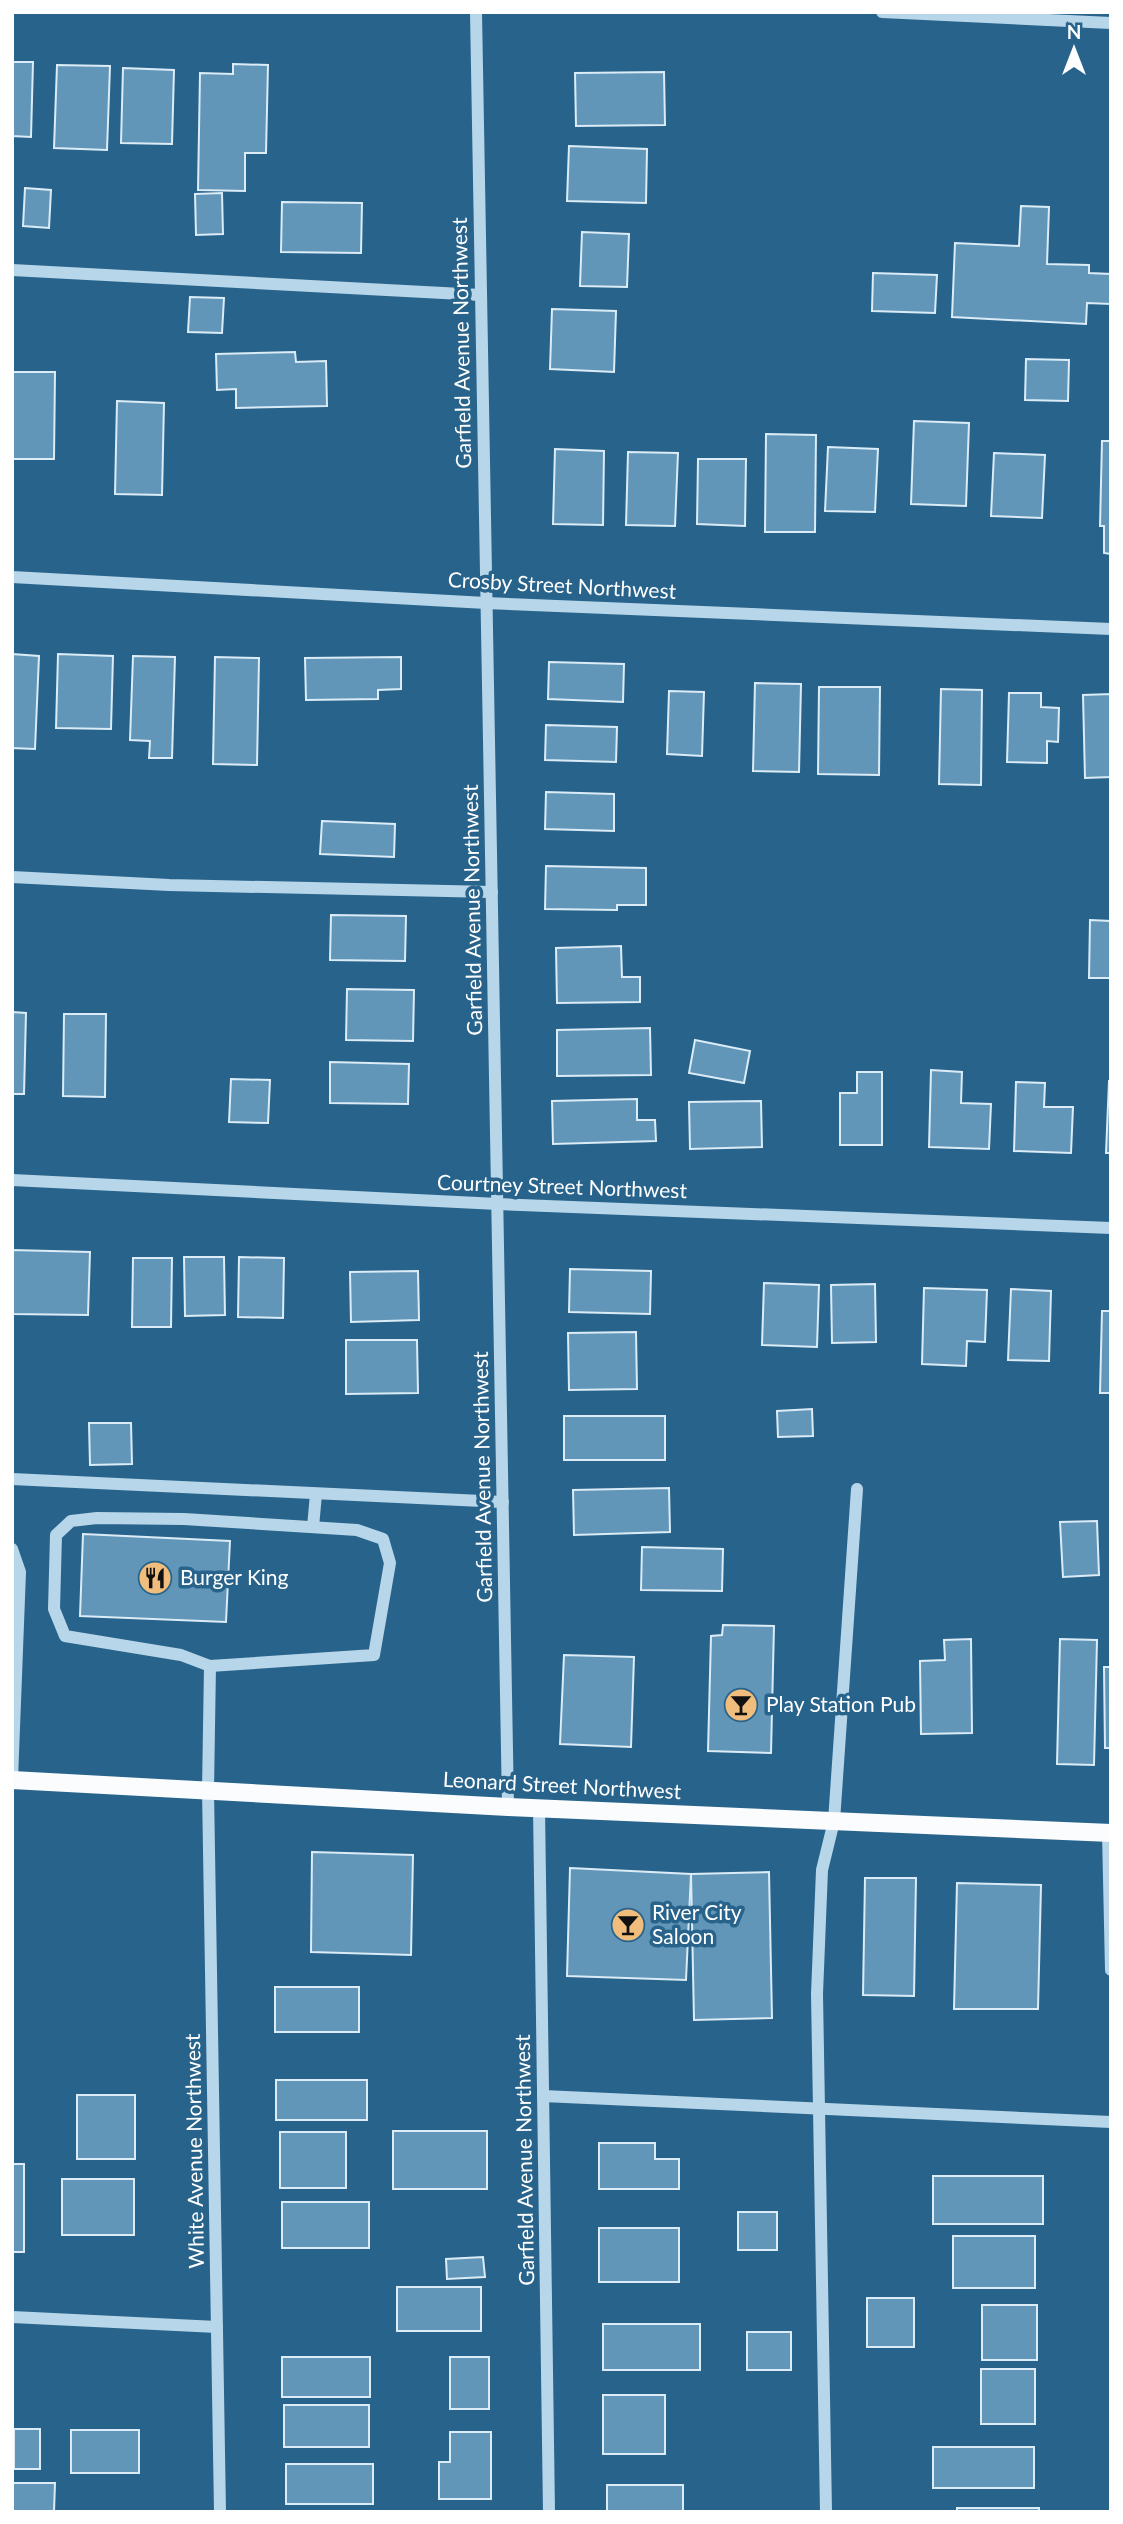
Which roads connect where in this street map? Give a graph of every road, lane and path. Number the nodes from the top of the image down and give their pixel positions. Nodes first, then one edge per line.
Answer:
1 (475, 12) edge
2 (882, 12) edge
3 (1111, 23) edge
4 (12, 270) edge
5 (481, 295) junction
6 (12, 577) edge
7 (486, 603) junction
8 (1111, 629) edge
9 (12, 877) edge
10 (492, 892) junction
11 (12, 1180) edge
12 (498, 1204) junction
13 (1111, 1228) edge
14 (12, 1479) edge
15 (857, 1489) dead end
16 (316, 1494) junction
17 (503, 1502) junction
18 (313, 1527) junction
19 (12, 1549) edge
20 (15, 1641) edge
21 (210, 1666) junction
22 (12, 1780) edge
23 (208, 1790) junction
24 (508, 1807) junction
25 (540, 1808) junction
26 (834, 1821) junction
27 (1109, 1833) edge
28 (1111, 1970) edge
29 (543, 2096) junction
30 (819, 2110) junction
31 (1111, 2122) edge
32 (12, 2317) edge
33 (217, 2327) junction
34 (220, 2512) edge
35 (549, 2512) edge
36 (826, 2512) edge

1 - 5 street, Garfield Avenue Northwest
2 - 3 street
4 - 5 street
5 - 7 street, Garfield Avenue Northwest
6 - 7 street, Crosby Street Northwest
7 - 8 street, Crosby Street Northwest
7 - 10 street, Garfield Avenue Northwest
9 - 10 street
10 - 12 street, Garfield Avenue Northwest
11 - 12 street, Courtney Street Northwest
12 - 13 street, Courtney Street Northwest
12 - 17 street, Garfield Avenue Northwest
14 - 16 street
15 - 26 street
16 - 17 street
16 - 18 street
17 - 24 street, Garfield Avenue Northwest
18 - 21 street
18 - 21 street
19 - 20 street
20 - 22 street
21 - 23 street, White Avenue Northwest
22 - 23 main road, Leonard Street Northwest
23 - 24 main road, Leonard Street Northwest
23 - 33 street, White Avenue Northwest
24 - 25 main road, Leonard Street Northwest
25 - 26 main road, Leonard Street Northwest
25 - 29 street, Garfield Avenue Northwest
26 - 27 main road, Leonard Street Northwest
26 - 30 street
27 - 28 street
29 - 30 street
29 - 35 street, Garfield Avenue Northwest
30 - 31 street
30 - 36 street
32 - 33 street
33 - 34 street, White Avenue Northwest

